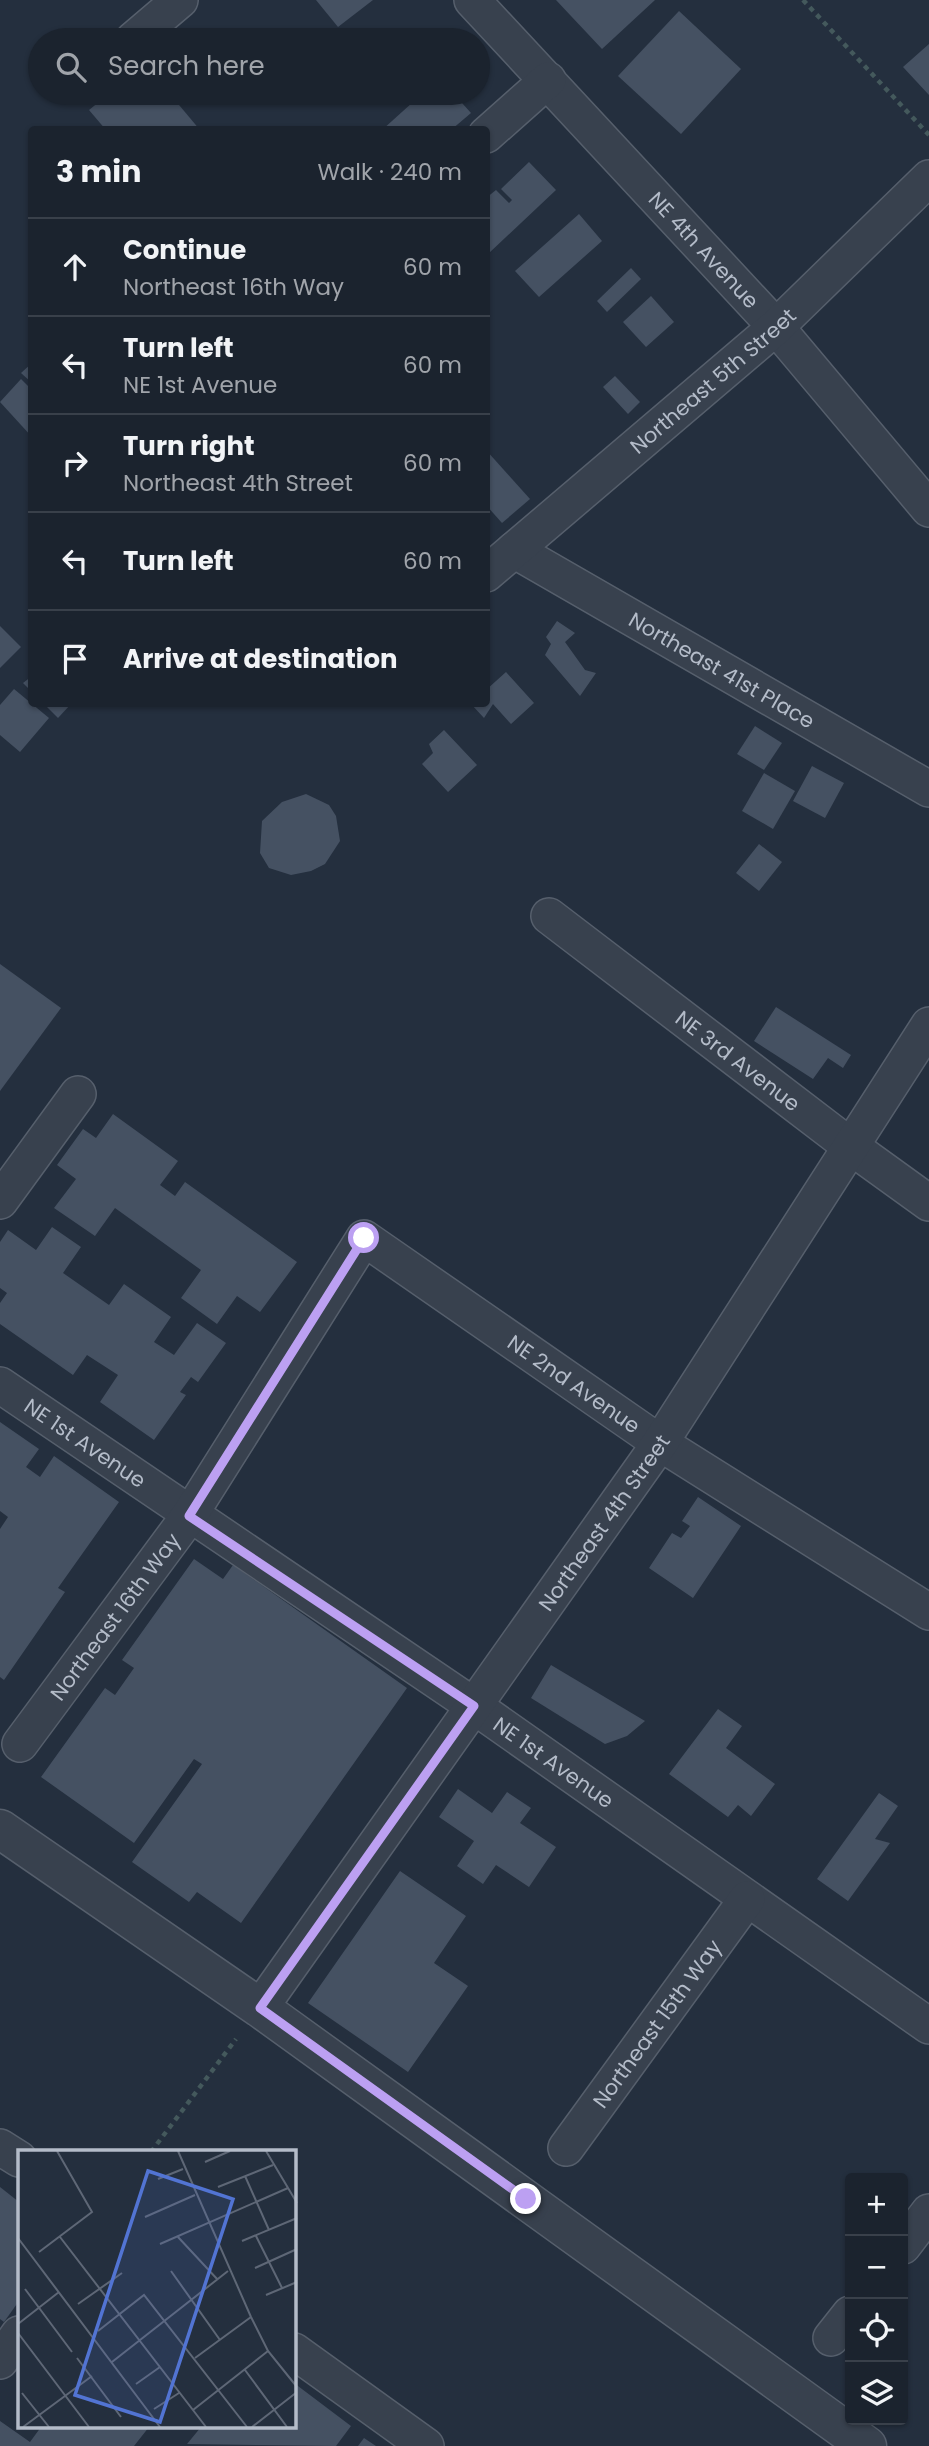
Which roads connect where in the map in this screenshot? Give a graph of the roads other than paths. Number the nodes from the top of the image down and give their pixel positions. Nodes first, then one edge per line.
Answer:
1 (180, 0) edge
2 (472, 0) edge
3 (147, 28) edge
4 (548, 80) junction
5 (490, 131) edge
6 (929, 178) edge
7 (776, 327) junction
8 (929, 509) edge
9 (514, 550) junction
10 (490, 571) edge
11 (929, 789) edge
12 (549, 916) dead end
13 (929, 1025) edge
14 (78, 1094) dead end
15 (850, 1146) junction
16 (0, 1201) edge
17 (929, 1203) edge
18 (364, 1238) joint
19 (0, 1385) edge
20 (660, 1443) junction
21 (189, 1516) junction
22 (929, 1612) edge
23 (474, 1706) junction
24 (20, 1745) dead end
25 (0, 1829) edge
26 (747, 1899) junction
27 (260, 2008) junction
28 (929, 2026) edge
29 (0, 2147) edge
30 (566, 2148) dead end
31 (18, 2158) edge
32 (929, 2212) edge
33 (908, 2239) edge
34 (18, 2335) edge
35 (296, 2352) edge
36 (0, 2361) edge
37 (426, 2446) edge
38 (867, 2446) edge

1 - 3 street
2 - 4 street, NE 4th Avenue
4 - 5 street
4 - 7 street, NE 4th Avenue
6 - 7 street, Northeast 5th Street
7 - 8 street, NE 4th Avenue
7 - 9 street, Northeast 5th Street
9 - 10 street, Northeast 5th Street
9 - 11 street, Northeast 41st Place
12 - 15 street, NE 3rd Avenue
13 - 15 street, Northeast 4th Street
14 - 16 street
15 - 17 street, NE 3rd Avenue
15 - 20 street, Northeast 4th Street
18 - 20 street, NE 2nd Avenue
18 - 21 street, Northeast 16th Way
19 - 21 street, NE 1st Avenue
20 - 22 street, NE 2nd Avenue
20 - 23 street, Northeast 4th Street
21 - 23 street, NE 1st Avenue
21 - 24 street, Northeast 16th Way
23 - 26 street, NE 1st Avenue
23 - 27 street, Northeast 4th Street
25 - 27 street
26 - 28 street, NE 1st Avenue
26 - 30 street, Northeast 15th Way
27 - 38 street
29 - 31 street
32 - 33 street
34 - 36 street
35 - 37 street

